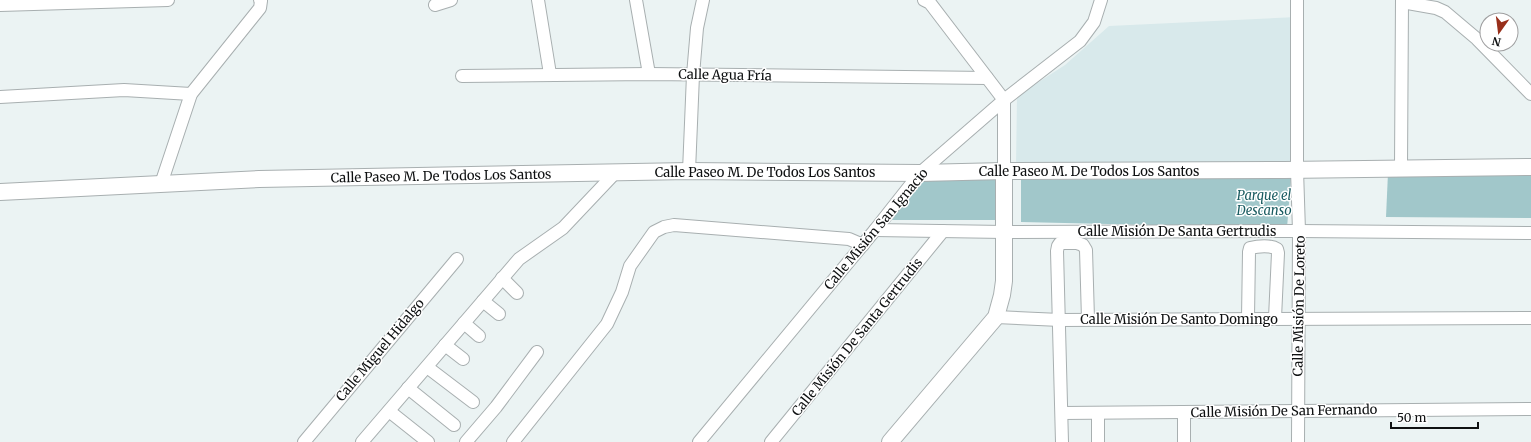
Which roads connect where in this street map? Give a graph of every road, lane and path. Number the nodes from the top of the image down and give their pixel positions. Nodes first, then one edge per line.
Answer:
1 (168, 0) edge
2 (260, 0) edge
3 (452, 0) edge
4 (538, 0) edge
5 (636, 0) edge
6 (703, 0) edge
7 (1101, 0) edge
8 (1297, 0) edge
9 (927, 1) edge
10 (1402, 1) edge
11 (0, 5) edge
12 (435, 5) dead end
13 (550, 74) junction
14 (649, 74) junction
15 (693, 75) junction
16 (462, 76) dead end
17 (987, 78) junction
18 (191, 94) junction
19 (1531, 94) edge
20 (0, 97) edge
21 (1004, 100) junction
22 (1401, 167) junction
23 (1531, 167) edge
24 (1297, 170) junction
25 (689, 171) junction
26 (1004, 171) junction
27 (616, 172) junction
28 (920, 173) junction
29 (162, 184) junction
30 (0, 192) edge
31 (875, 230) junction
32 (943, 231) junction
33 (1299, 231) junction
34 (1004, 232) junction
35 (1531, 233) edge
36 (862, 245) junction
37 (457, 259) dead end
38 (502, 278) junction
39 (517, 293) dead end
40 (483, 301) junction
41 (500, 314) dead end
42 (996, 317) junction
43 (1248, 318) junction
44 (1275, 318) junction
45 (1299, 318) junction
46 (1531, 318) edge
47 (1088, 319) junction
48 (1060, 320) junction
49 (464, 323) junction
50 (479, 336) dead end
51 (445, 345) junction
52 (537, 352) dead end
53 (463, 359) dead end
54 (427, 366) junction
55 (408, 388) junction
56 (473, 402) dead end
57 (1531, 409) edge
58 (1298, 410) junction
59 (389, 411) junction
60 (1184, 412) junction
61 (1062, 413) junction
62 (1098, 413) junction
63 (454, 425) dead end
64 (370, 440) edge
65 (304, 442) edge
66 (428, 442) edge
67 (466, 442) edge
68 (513, 442) edge
69 (698, 442) edge
70 (771, 442) edge
71 (890, 442) edge
72 (1062, 442) edge
73 (1098, 442) edge
74 (1184, 442) edge
75 (1298, 442) edge

1 - 11 street
2 - 18 street
3 - 12 street
4 - 13 street
5 - 14 street
6 - 15 street
7 - 21 street, Calle Misión San Ignacio
8 - 24 street, Calle Misión De Loreto
9 - 17 street
10 - 19 street
10 - 22 street
13 - 14 street, Calle Agua Fría
13 - 16 street, Calle Agua Fría
14 - 15 street, Calle Agua Fría
15 - 17 street, Calle Agua Fría
15 - 25 street
17 - 21 street
18 - 20 street
18 - 29 street
21 - 26 street
21 - 28 street, Calle Misión San Ignacio
22 - 23 main road, Calle Paseo M. De Todos Los Santos
22 - 24 main road, Calle Paseo M. De Todos Los Santos
24 - 26 main road, Calle Paseo M. De Todos Los Santos
24 - 33 street, Calle Misión De Loreto
25 - 27 main road, Calle Paseo M. De Todos Los Santos
25 - 28 main road, Calle Paseo M. De Todos Los Santos
26 - 28 main road, Calle Paseo M. De Todos Los Santos
26 - 34 main road
27 - 29 main road, Calle Paseo M. De Todos Los Santos
27 - 38 street
28 - 31 street, Calle Misión San Ignacio
29 - 30 main road, Calle Paseo M. De Todos Los Santos
31 - 32 street, Calle Misión De Santa Gertrudis
31 - 36 street, Calle Misión San Ignacio
32 - 34 street, Calle Misión De Santa Gertrudis
32 - 70 street, Calle Misión De Santa Gertrudis
33 - 34 street, Calle Misión De Santa Gertrudis
33 - 35 street, Calle Misión De Santa Gertrudis
33 - 45 street, Calle Misión De Loreto
34 - 42 main road
36 - 68 street
36 - 69 street, Calle Misión San Ignacio
37 - 65 street, Calle Miguel Hidalgo
38 - 39 street
38 - 40 street
40 - 41 street
40 - 49 street
42 - 48 street, Calle Misión De Santo Domingo
42 - 71 main road
43 - 44 street, Calle Misión De Santo Domingo
43 - 44 street
43 - 47 street, Calle Misión De Santo Domingo
44 - 45 street, Calle Misión De Santo Domingo
45 - 46 street, Calle Misión De Santo Domingo
45 - 58 street, Calle Misión De Loreto
47 - 48 street, Calle Misión De Santo Domingo
47 - 48 street
48 - 61 street
49 - 50 street
49 - 51 street
51 - 53 street
51 - 54 street
52 - 67 street
54 - 55 street
54 - 56 street
55 - 59 street
55 - 63 street
57 - 58 street, Calle Misión De San Fernando
58 - 60 street, Calle Misión De San Fernando
58 - 75 street, Calle Misión De Loreto
59 - 64 street
59 - 66 street
60 - 62 street, Calle Misión De San Fernando
60 - 74 street
61 - 62 street, Calle Misión De San Fernando
61 - 72 street
62 - 73 street

